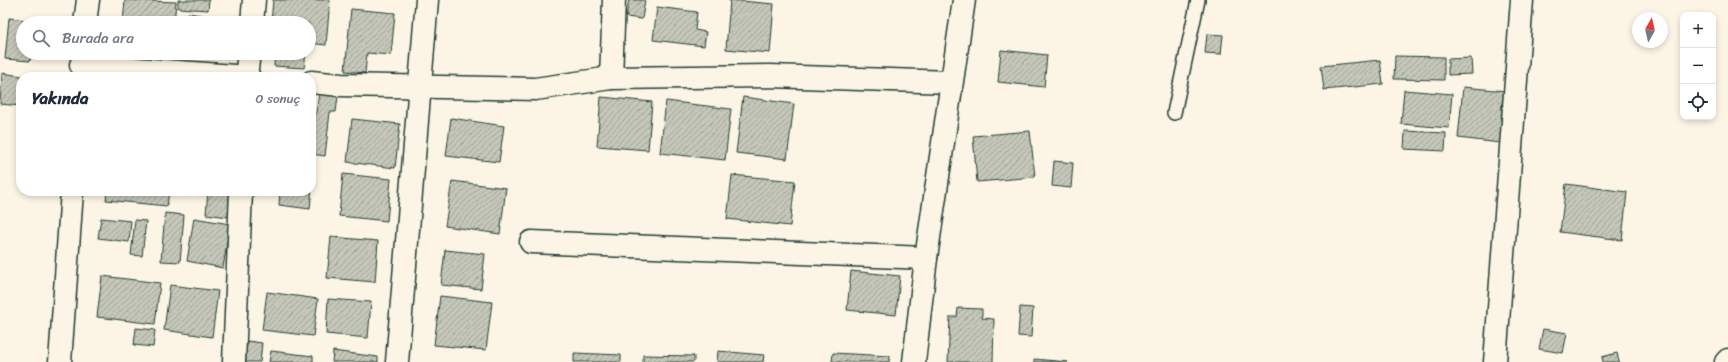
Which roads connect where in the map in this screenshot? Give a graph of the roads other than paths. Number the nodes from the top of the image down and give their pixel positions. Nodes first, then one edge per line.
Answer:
1 (88, 0) edge
2 (254, 0) edge
3 (427, 0) edge
4 (614, 0) edge
5 (964, 0) edge
6 (1198, 0) edge
7 (1522, 0) edge
8 (86, 16) edge
9 (253, 16) edge
10 (248, 60) edge
11 (81, 65) edge
12 (178, 72) edge
13 (247, 72) edge
14 (612, 78) junction
15 (316, 82) edge
16 (951, 82) junction
17 (421, 86) junction
18 (1174, 113) dead end
19 (72, 196) edge
20 (241, 196) edge
21 (531, 242) dead end
22 (926, 258) junction
23 (60, 362) edge
24 (234, 362) edge
25 (397, 362) edge
26 (914, 362) edge
27 (1495, 362) edge

1 - 8 street
2 - 9 street
3 - 17 street
4 - 14 street
5 - 16 street
6 - 18 lane
7 - 27 street
10 - 13 street
11 - 12 street
14 - 16 street
14 - 17 street
15 - 17 street
16 - 22 street
17 - 25 street
19 - 23 street
20 - 24 street
21 - 22 street
22 - 26 street

